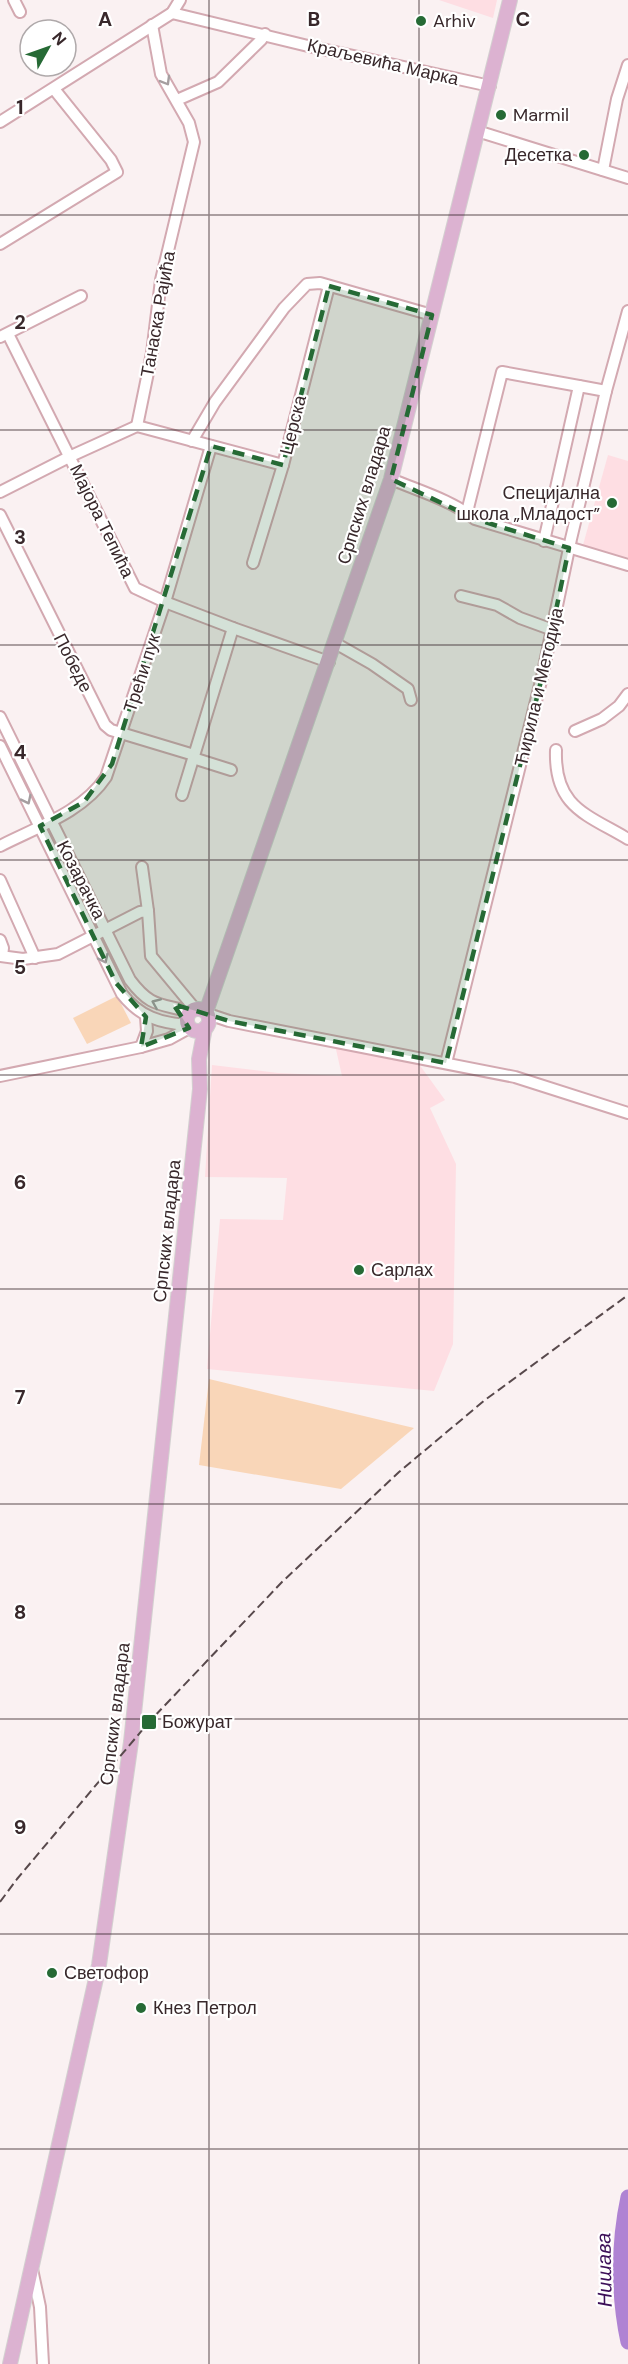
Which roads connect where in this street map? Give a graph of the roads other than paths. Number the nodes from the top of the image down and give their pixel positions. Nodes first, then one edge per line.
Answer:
1 (14, 0) edge
2 (180, 0) edge
3 (510, 0) edge
4 (20, 12) dead end
5 (172, 13) junction
6 (152, 25) junction
7 (265, 34) junction
8 (628, 65) edge
9 (490, 86) junction
10 (54, 89) junction
11 (177, 100) junction
12 (0, 122) edge
13 (477, 131) junction
14 (603, 171) junction
15 (628, 178) edge
16 (0, 244) edge
17 (328, 286) junction
18 (81, 296) dead end
19 (628, 311) edge
20 (432, 315) junction
21 (4, 336) edge
22 (623, 356) edge
23 (579, 386) junction
24 (606, 391) junction
25 (136, 426) junction
26 (192, 441) junction
27 (211, 446) junction
28 (71, 456) junction
29 (284, 465) junction
30 (391, 479) junction
31 (0, 492) edge
32 (467, 512) junction
33 (0, 515) edge
34 (544, 541) junction
35 (569, 548) junction
36 (253, 563) dead end
37 (628, 565) edge
38 (460, 596) dead end
39 (165, 602) junction
40 (233, 628) junction
41 (553, 630) junction
42 (335, 643) junction
43 (329, 662) junction
44 (628, 694) edge
45 (411, 700) dead end
46 (0, 717) edge
47 (575, 731) dead end
48 (123, 732) junction
49 (0, 746) edge
50 (556, 750) dead end
51 (194, 756) junction
52 (231, 770) dead end
53 (182, 795) dead end
54 (51, 820) junction
55 (40, 826) junction
56 (628, 839) edge
57 (0, 846) edge
58 (142, 867) dead end
59 (0, 880) edge
60 (148, 912) junction
61 (106, 929) junction
62 (93, 936) junction
63 (0, 940) edge
64 (1, 956) edge
65 (35, 958) junction
66 (146, 1017) junction
67 (198, 1019) junction
68 (141, 1047) junction
69 (446, 1063) junction
70 (0, 1076) edge
71 (628, 1113) edge
72 (32, 2269) junction
73 (10, 2364) edge
74 (43, 2364) edge

1 - 4 street
2 - 5 street
3 - 9 main road, Српских владара
5 - 6 street
5 - 7 street, Краљевића Марка
6 - 10 street
6 -> 11 street, Танаска Рајића
7 - 9 street, Краљевића Марка
7 - 11 street
8 - 14 street
9 - 13 main road, Српских владара
10 - 12 street
10 - 16 street
11 - 25 street, Танаска Рајића
13 - 14 street
13 - 20 main road, Српских владара
14 - 15 street
17 - 20 street
17 - 26 street
17 - 29 street, Церска
18 - 21 street
19 - 22 street, Ћирила и Методија
20 - 30 main road, Српских владара
21 - 28 street, Мајора Тепића
22 - 24 street, Ћирила и Методија
23 - 24 street
23 - 32 street
23 - 34 street
24 - 35 street, Ћирила и Методија
25 - 26 street
25 - 28 street
26 - 27 street
27 - 29 street
27 - 39 street, Трећи пук
28 - 31 street
28 - 39 street, Мајора Тепића
29 - 36 street, Церска
30 - 32 street
30 - 42 main road, Српских владара
32 - 34 street
33 - 48 street, Победе
34 - 35 street
35 - 37 street
35 - 41 street, Ћирила и Методија
38 - 41 street
39 - 40 street, Мајора Тепића
39 - 48 street, Трећи пук
40 - 43 street, Мајора Тепића
40 - 51 street
41 - 69 street, Ћирила и Методија
42 - 43 main road, Српских владара
42 - 45 street
43 - 67 main road, Српских владара
44 - 47 street
46 - 54 street, Козарачка
48 - 51 street, Победе
48 - 54 street, Трећи пук
49 -> 55 street, Козарачка
50 - 56 street
51 - 52 street, Победе
51 - 53 street
54 - 55 street, Трећи пук
54 - 61 street, Козарачка
55 - 57 street, Трећи пук
55 - 62 street, Козарачка
58 - 60 street
59 - 65 street
60 - 61 street
60 - 67 street
61 - 62 street
67 -> 61 street, Козарачка
62 - 65 street
62 -> 66 street, Козарачка
63 - 64 street
64 - 65 street
66 - 67 street
66 - 68 street
67 - 68 street
67 - 69 street
67 - 72 main road, Српских владара
68 - 70 street
69 - 71 street
72 - 73 main road, Српских владара
72 - 74 street

